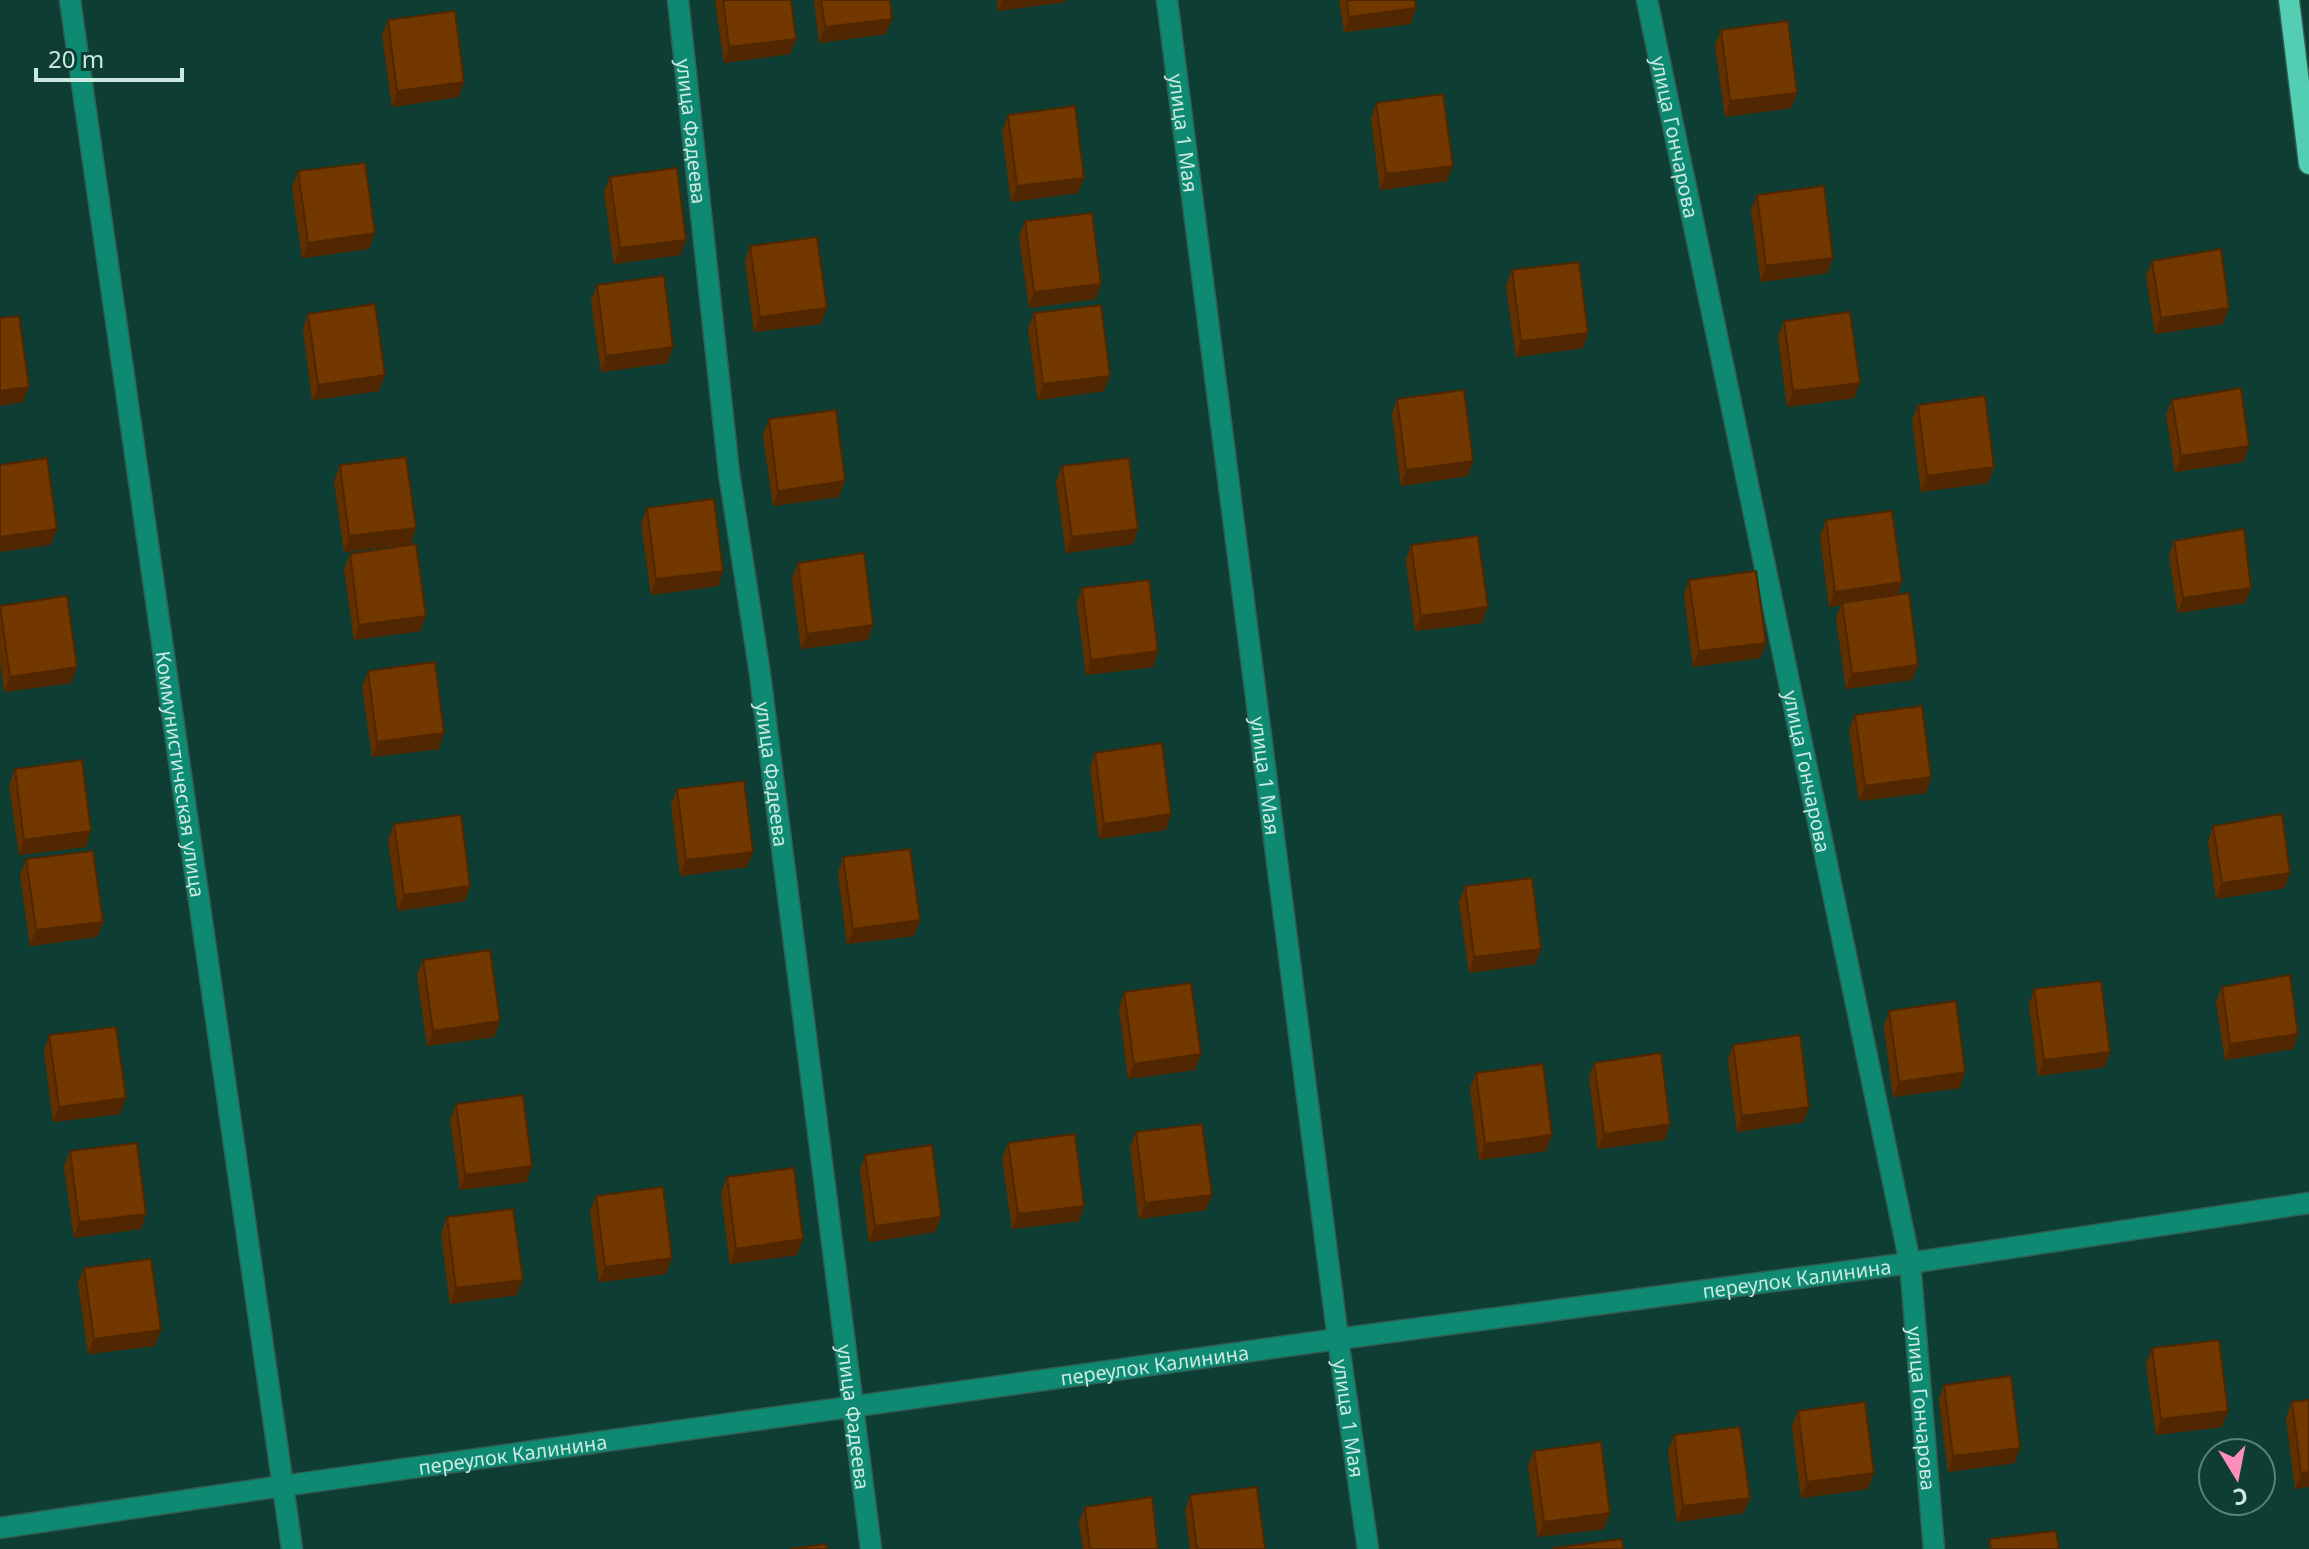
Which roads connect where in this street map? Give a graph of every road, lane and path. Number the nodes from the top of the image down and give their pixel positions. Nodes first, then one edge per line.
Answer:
1 (70, 0) edge
2 (678, 0) edge
3 (1167, 0) edge
4 (1647, 0) edge
5 (2289, 0) edge
6 (2309, 164) edge
7 (2309, 1203) edge
8 (1910, 1263) junction
9 (1338, 1339) junction
10 (853, 1407) junction
11 (282, 1486) junction
12 (0, 1528) edge
13 (292, 1549) edge
14 (871, 1549) edge
15 (1368, 1549) edge
16 (1934, 1549) edge

1 - 11 street, Коммунистическая улица
2 - 10 street, улица Фадеева
3 - 9 street, улица 1 Мая
4 - 8 street, улица Гончарова
5 - 6 main road
7 - 8 street, переулок Калинина
8 - 9 street, переулок Калинина
8 - 16 street, улица Гончарова
9 - 10 street, переулок Калинина
9 - 15 street, улица 1 Мая
10 - 11 street, переулок Калинина
10 - 14 street, улица Фадеева
11 - 12 street, переулок Калинина
11 - 13 street, Коммунистическая улица

